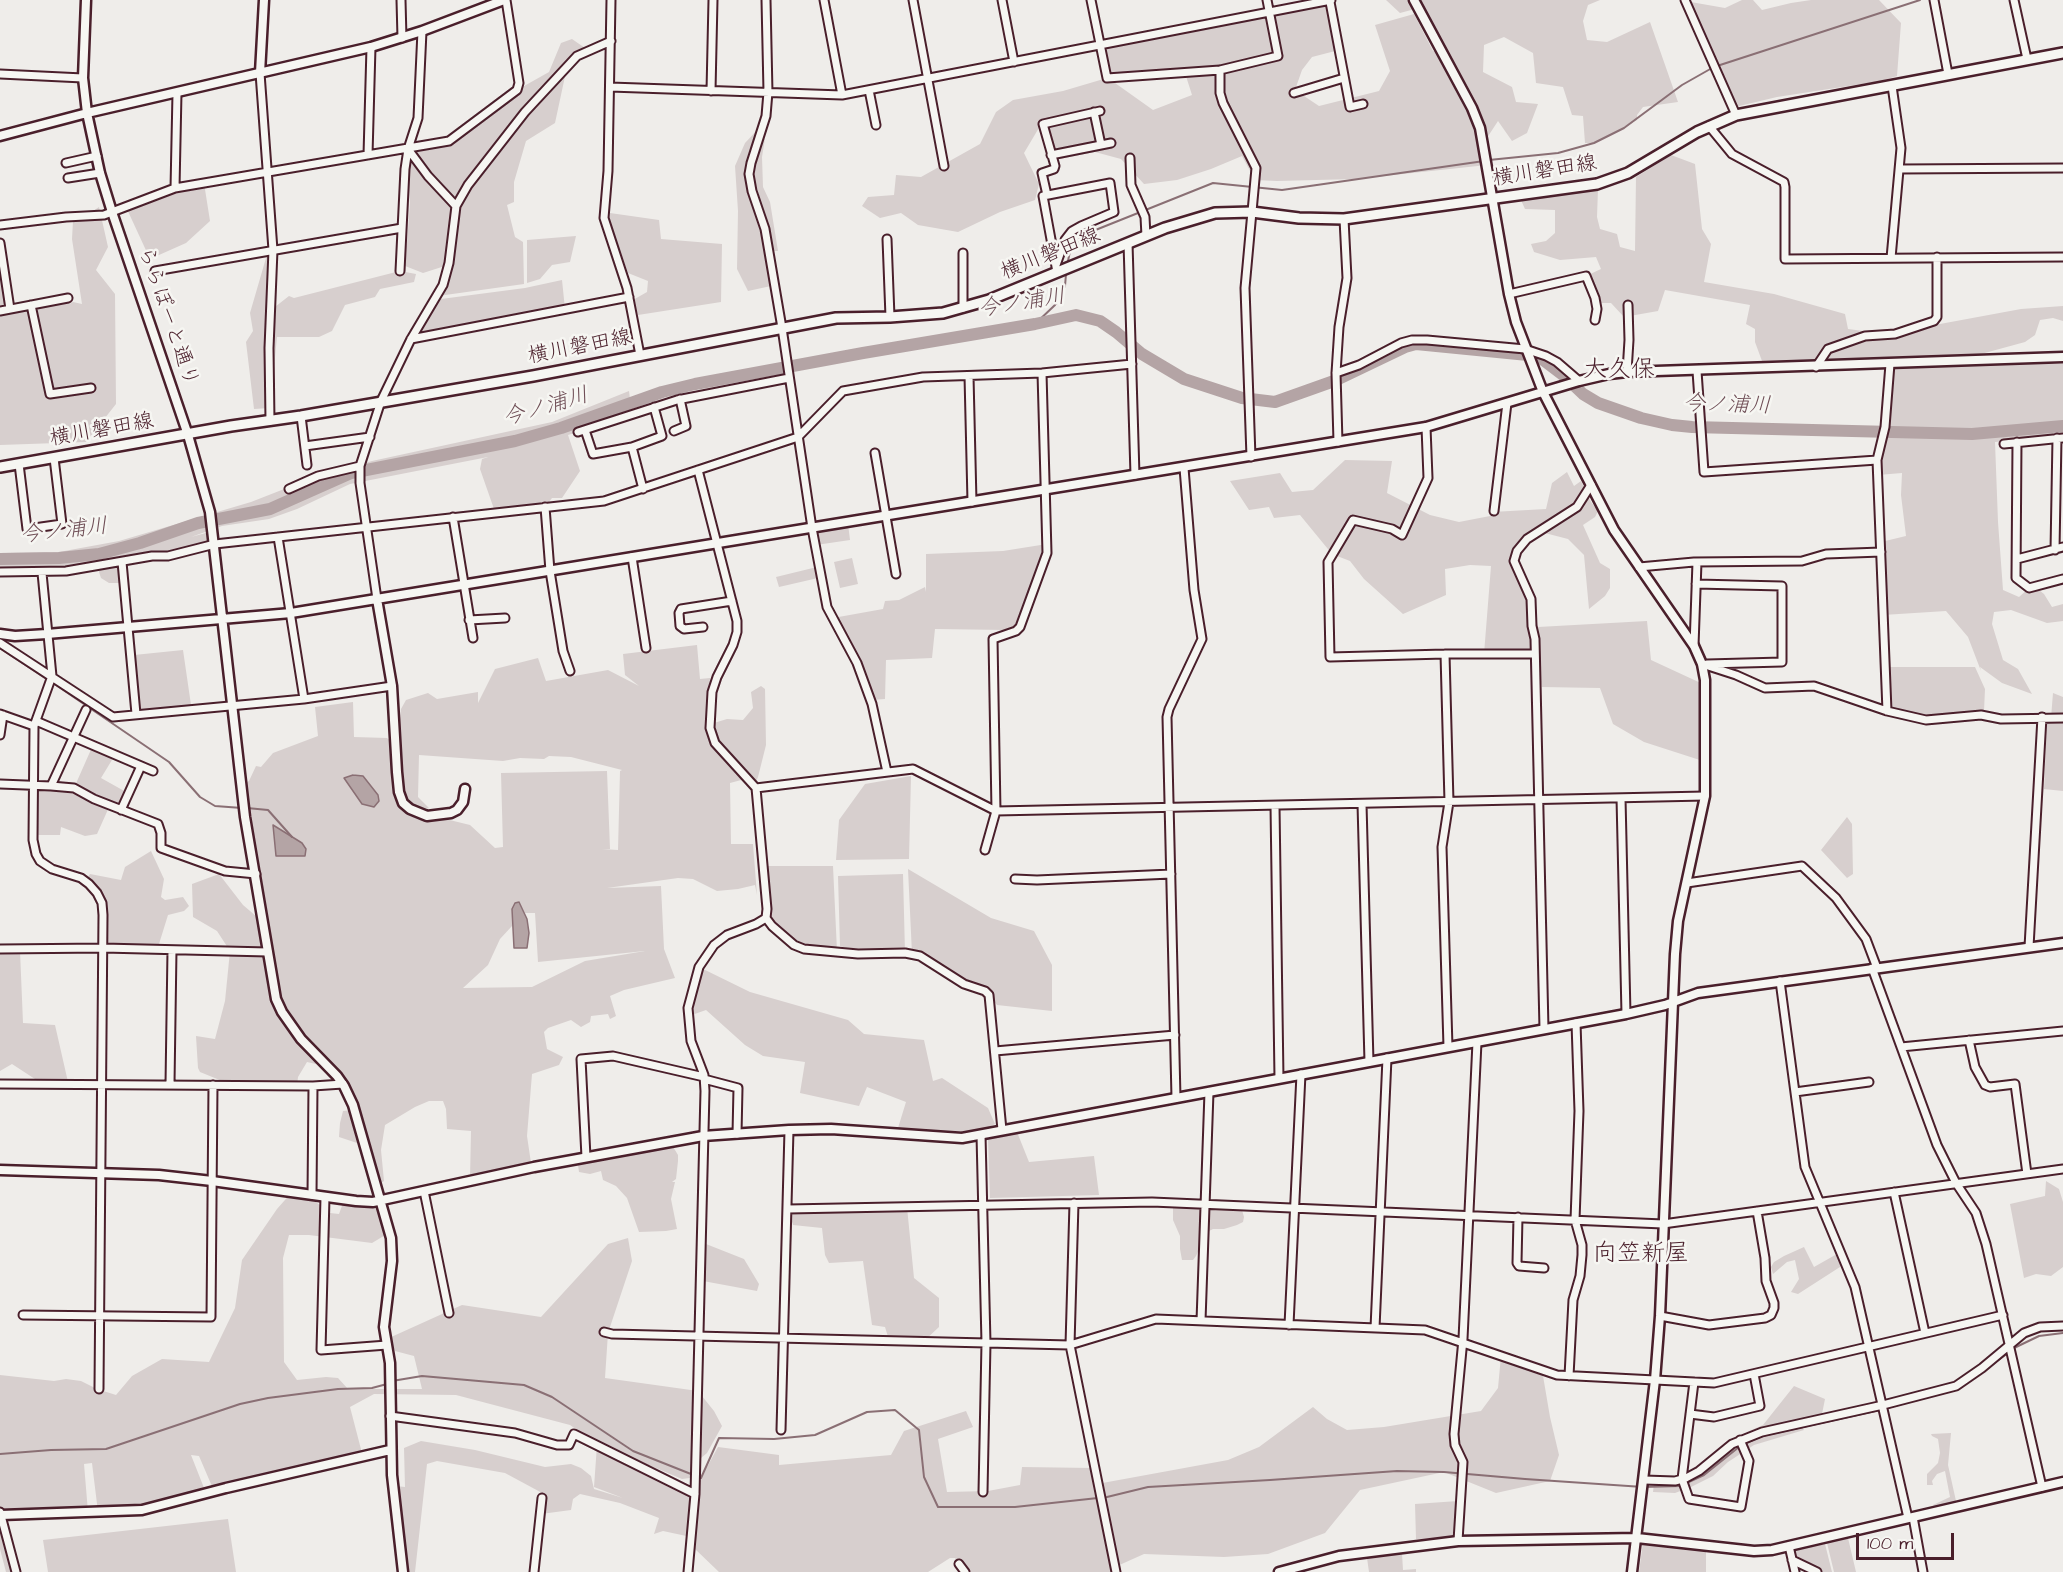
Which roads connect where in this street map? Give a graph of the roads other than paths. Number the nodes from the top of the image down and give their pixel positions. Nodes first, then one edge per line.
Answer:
1 (86, 0) edge
2 (264, 0) edge
3 (401, 0) edge
4 (505, 0) edge
5 (611, 0) edge
6 (713, 0) edge
7 (766, 0) edge
8 (824, 0) edge
9 (913, 0) edge
10 (1002, 0) edge
11 (1091, 0) edge
12 (1268, 0) edge
13 (1414, 0) edge
14 (1685, 0) edge
15 (1934, 0) edge
16 (2014, 0) edge
17 (1331, 1) edge
18 (1270, 13) junction
19 (422, 31) junction
20 (402, 38) junction
21 (611, 41) junction
22 (1100, 46) junction
23 (371, 47) junction
24 (2063, 53) edge
25 (2027, 59) junction
26 (1014, 62) junction
27 (1220, 70) junction
28 (260, 73) junction
29 (0, 74) edge
30 (1948, 75) junction
31 (83, 78) junction
32 (1344, 78) junction
33 (928, 79) junction
34 (1892, 86) junction
35 (610, 87) junction
36 (869, 90) junction
37 (711, 91) junction
38 (768, 92) junction
39 (177, 93) junction
40 (1294, 93) dead end
41 (842, 95) junction
42 (1363, 104) dead end
43 (87, 113) junction
44 (1736, 115) junction
45 (876, 125) dead end
46 (1709, 126) junction
47 (0, 136) edge
48 (1111, 143) dead end
49 (1101, 145) junction
50 (408, 149) junction
51 (368, 155) junction
52 (1052, 155) junction
53 (97, 156) junction
54 (1130, 159) dead end
55 (66, 164) dead end
56 (944, 166) dead end
57 (2063, 168) edge
58 (1900, 169) junction
59 (266, 172) junction
60 (100, 173) junction
61 (68, 178) dead end
62 (176, 188) junction
63 (1047, 195) junction
64 (1493, 199) junction
65 (456, 206) junction
66 (112, 212) junction
67 (1252, 212) junction
68 (1344, 219) junction
69 (0, 225) edge
70 (402, 228) junction
71 (1146, 236) junction
72 (888, 239) dead end
73 (0, 243) edge
74 (1128, 243) junction
75 (273, 250) junction
76 (963, 253) dead end
77 (1937, 257) junction
78 (2063, 257) edge
79 (1891, 258) junction
80 (1056, 268) junction
81 (155, 271) dead end
82 (400, 271) dead end
83 (1509, 294) junction
84 (629, 297) junction
85 (68, 298) dead end
86 (32, 305) junction
87 (1628, 305) dead end
88 (963, 308) junction
89 (10, 309) junction
90 (0, 310) edge
91 (890, 317) junction
92 (1595, 320) dead end
93 (782, 328) junction
94 (411, 339) junction
95 (1525, 349) junction
96 (640, 355) junction
97 (2063, 357) edge
98 (1132, 364) junction
99 (1890, 364) junction
100 (1816, 367) junction
101 (1697, 371) junction
102 (1627, 372) junction
103 (1042, 373) junction
104 (1336, 373) junction
105 (969, 376) junction
106 (789, 377) junction
107 (1578, 381) junction
108 (91, 388) dead end
109 (1543, 392) junction
110 (680, 399) junction
111 (381, 401) junction
112 (1507, 403) junction
113 (654, 407) junction
114 (302, 416) junction
115 (270, 421) junction
116 (1426, 427) junction
117 (674, 431) dead end
118 (188, 435) junction
119 (370, 437) junction
120 (798, 437) junction
121 (2060, 438) edge
122 (1338, 442) junction
123 (2017, 442) junction
124 (2004, 444) dead end
125 (305, 446) junction
126 (632, 447) junction
127 (875, 453) dead end
128 (1251, 457) junction
129 (54, 458) junction
130 (1878, 460) junction
131 (19, 464) junction
132 (307, 465) dead end
133 (360, 466) junction
134 (0, 467) edge
135 (1184, 468) junction
136 (698, 470) junction
137 (1135, 475) junction
138 (1591, 485) junction
139 (289, 489) dead end
140 (643, 489) junction
141 (1046, 490) junction
142 (972, 502) junction
143 (545, 507) junction
144 (1494, 511) dead end
145 (886, 516) junction
146 (453, 517) junction
147 (366, 528) junction
148 (812, 528) junction
149 (278, 537) junction
150 (718, 543) junction
151 (215, 544) junction
152 (2063, 547) edge
153 (2055, 550) junction
154 (1881, 552) junction
155 (632, 557) junction
156 (2017, 559) junction
157 (122, 562) junction
158 (1697, 562) junction
159 (1639, 567) junction
160 (550, 571) junction
161 (0, 572) edge
162 (42, 573) junction
163 (896, 574) dead end
164 (2063, 579) edge
165 (1696, 584) junction
166 (463, 585) junction
167 (377, 599) junction
168 (732, 601) junction
169 (291, 613) junction
170 (222, 618) junction
171 (505, 618) dead end
172 (469, 620) junction
173 (127, 627) junction
174 (703, 627) dead end
175 (0, 634) edge
176 (47, 634) junction
177 (472, 638) dead end
178 (0, 643) edge
179 (1694, 646) junction
180 (646, 648) dead end
181 (1445, 654) junction
182 (1536, 654) junction
183 (1702, 664) junction
184 (570, 671) dead end
185 (52, 676) junction
186 (392, 686) junction
187 (304, 699) junction
188 (232, 705) junction
189 (86, 710) dead end
190 (1887, 711) junction
191 (136, 714) junction
192 (1, 715) edge
193 (2042, 717) junction
194 (2063, 718) edge
195 (35, 724) junction
196 (0, 735) edge
197 (73, 737) junction
198 (141, 766) junction
199 (153, 771) dead end
200 (887, 772) junction
201 (0, 784) edge
202 (33, 786) junction
203 (51, 786) junction
204 (756, 788) junction
205 (465, 789) dead end
206 (1706, 796) junction
207 (1621, 798) junction
208 (1538, 800) junction
209 (1449, 802) junction
210 (1362, 804) junction
211 (1275, 806) junction
212 (1170, 807) junction
213 (122, 810) junction
214 (996, 811) junction
215 (985, 850) dead end
216 (256, 874) junction
217 (1171, 874) junction
218 (1015, 879) dead end
219 (1687, 883) junction
220 (766, 918) junction
221 (2063, 943) edge
222 (2029, 947) junction
223 (103, 948) junction
224 (0, 949) edge
225 (172, 950) junction
226 (268, 952) junction
227 (1874, 968) junction
228 (1780, 981) junction
229 (1672, 1002) junction
230 (1626, 1014) junction
231 (1576, 1023) junction
232 (1544, 1029) junction
233 (2063, 1031) edge
234 (1175, 1035) junction
235 (1969, 1040) junction
236 (1477, 1042) junction
237 (1448, 1047) junction
238 (1901, 1047) junction
239 (995, 1051) junction
240 (1387, 1058) junction
241 (1369, 1062) junction
242 (1301, 1074) junction
243 (704, 1078) junction
244 (1280, 1078) junction
245 (1869, 1082) dead end
246 (0, 1084) edge
247 (101, 1084) junction
248 (170, 1084) junction
249 (343, 1084) junction
250 (213, 1085) junction
251 (314, 1086) junction
252 (1209, 1092) junction
253 (1795, 1092) junction
254 (1176, 1098) junction
255 (789, 1130) junction
256 (1002, 1130) junction
257 (737, 1134) junction
258 (981, 1135) junction
259 (703, 1136) junction
260 (586, 1157) junction
261 (2063, 1169) edge
262 (0, 1170) edge
263 (100, 1173) junction
264 (2027, 1174) junction
265 (212, 1181) junction
266 (1956, 1183) junction
267 (424, 1191) junction
268 (1894, 1192) junction
269 (312, 1195) junction
270 (325, 1197) junction
271 (382, 1201) junction
272 (1820, 1202) junction
273 (1074, 1203) junction
274 (1205, 1204) junction
275 (983, 1205) junction
276 (1294, 1208) junction
277 (788, 1209) junction
278 (1756, 1211) junction
279 (1380, 1212) junction
280 (1468, 1215) junction
281 (1518, 1217) junction
282 (1575, 1220) junction
283 (1664, 1224) junction
284 (1544, 1268) dead end
285 (449, 1313) dead end
286 (23, 1315) dead end
287 (2003, 1315) junction
288 (99, 1316) junction
289 (1660, 1316) junction
290 (1201, 1321) junction
291 (1289, 1325) junction
292 (2063, 1326) edge
293 (1375, 1328) junction
294 (604, 1332) dead end
295 (1925, 1333) junction
296 (699, 1336) junction
297 (785, 1337) junction
298 (986, 1343) junction
299 (1463, 1343) junction
300 (387, 1345) junction
301 (1070, 1345) junction
302 (1869, 1346) junction
303 (2008, 1346) junction
304 (1754, 1374) junction
305 (1569, 1376) junction
306 (1655, 1380) junction
307 (1694, 1382) junction
308 (99, 1389) dead end
309 (1882, 1405) junction
310 (1690, 1414) junction
311 (390, 1416) junction
312 (781, 1430) dead end
313 (1740, 1440) junction
314 (390, 1450) junction
315 (1682, 1479) junction
316 (1644, 1480) junction
317 (2063, 1482) edge
318 (2042, 1487) junction
319 (983, 1492) dead end
320 (695, 1494) junction
321 (542, 1498) dead end
322 (0, 1514) edge
323 (1910, 1518) junction
324 (1638, 1538) junction
325 (1458, 1541) junction
326 (1790, 1546) junction
327 (1792, 1560) junction
328 (959, 1564) dead end
329 (16, 1572) edge
330 (403, 1572) edge
331 (534, 1572) edge
332 (688, 1572) edge
333 (965, 1572) edge
334 (1116, 1572) edge
335 (1279, 1572) edge
336 (1632, 1572) edge
337 (1795, 1572) edge
338 (1817, 1572) edge
339 (1923, 1572) edge

1 - 31 street
2 - 28 street
3 - 20 street
4 - 19 street
4 - 50 street
5 - 21 street
6 - 37 street
7 - 38 street
8 - 41 street
9 - 33 street
10 - 26 street
11 - 22 street
12 - 18 street
13 - 64 street
14 - 44 street
15 - 30 street
16 - 25 street
17 - 18 street
17 - 32 street
18 - 22 street
18 - 27 street
19 - 20 street
19 - 50 street
20 - 23 street
21 - 35 street
21 - 65 street
22 - 26 street
22 - 27 street
23 - 28 street
23 - 51 street
24 - 25 main road, 横川磐田線
25 - 30 main road, 横川磐田線
26 - 33 street
27 - 67 street
28 - 39 street
28 - 59 street
29 - 31 street
30 - 34 main road, 横川磐田線
31 - 43 street
32 - 40 street
32 - 42 street
33 - 36 street
33 - 56 street
34 - 44 main road, 横川磐田線
34 - 58 street
35 - 37 street
35 - 84 street
36 - 41 street
36 - 45 street
37 - 38 street
38 - 41 street
38 - 93 street
39 - 43 street
39 - 62 street
43 - 47 street
43 - 53 street, ららぽーと通り
44 - 46 main road, 横川磐田線
46 - 64 main road, 横川磐田線
46 - 79 street
48 - 49 street
49 - 52 street
49 - 52 street
50 - 51 street
50 - 65 street
50 - 70 street
51 - 59 street
52 - 63 street
53 - 55 street
53 - 60 street, ららぽーと通り
54 - 71 street
57 - 58 street
58 - 79 street
59 - 62 street
59 - 75 street
60 - 61 street
60 - 66 street, ららぽーと通り
62 - 66 street
63 - 80 street
63 - 80 street
64 - 68 main road, 横川磐田線
64 - 83 street
65 - 94 street
66 - 69 street
66 - 118 street, ららぽーと通り
67 - 68 main road, 横川磐田線
67 - 71 main road, 横川磐田線
67 - 128 street
68 - 104 street
70 - 75 street
70 - 82 street
71 - 74 main road, 横川磐田線
72 - 91 street
73 - 89 street
74 - 80 main road, 横川磐田線
74 - 98 street
75 - 81 street
75 - 115 street
76 - 88 street
77 - 78 street
77 - 79 street
77 - 100 street
80 - 88 main road, 横川磐田線
83 - 92 street
83 - 95 street
84 - 94 street
84 - 96 street
85 - 86 street
86 - 89 street
86 - 108 street
87 - 102 street
88 - 91 main road, 横川磐田線
89 - 90 street
91 - 93 main road, 横川磐田線
93 - 96 main road, 横川磐田線
93 - 106 street
94 - 111 street
95 - 104 street
95 - 107 street
95 - 109 street
96 - 111 main road, 横川磐田線
97 - 99 street
98 - 103 street
98 - 137 street
99 - 100 street
99 - 130 street
100 - 101 street
101 - 102 street
101 - 130 street
102 - 107 street
103 - 105 street
103 - 141 street
104 - 122 street
105 - 120 street
105 - 142 street
106 - 110 street
106 - 120 street
107 - 109 street
109 - 112 street
109 - 138 street
110 - 113 street
110 - 117 street
111 - 114 main road, 横川磐田線
111 - 119 street
112 - 116 street
112 - 144 street
113 - 126 street
113 - 126 street
114 - 115 main road, 横川磐田線
114 - 125 street
115 - 118 main road, 横川磐田線
116 - 122 street
116 - 181 street
118 - 129 main road, 横川磐田線
118 - 151 street, ららぽーと通り
119 - 125 street
119 - 133 street
120 - 136 street
120 - 148 street
121 - 123 street
121 - 153 street
122 - 128 street
123 - 124 street
123 - 156 street
125 - 132 street
126 - 140 street
127 - 145 street
128 - 135 street
129 - 131 main road, 横川磐田線
129 - 131 street
130 - 154 street
131 - 134 main road, 横川磐田線
133 - 139 street
133 - 147 street
135 - 137 street
135 - 212 street
136 - 140 street
136 - 150 street
137 - 141 street
138 - 159 street
138 - 182 street
140 - 143 street
141 - 142 street
141 - 214 street
142 - 145 street
143 - 146 street
143 - 160 street
145 - 148 street
145 - 163 street
146 - 147 street
146 - 166 street
147 - 149 street
147 - 167 street
148 - 150 street
148 - 200 street
149 - 151 street
149 - 169 street
150 - 155 street
150 - 168 street
151 - 157 street
151 - 170 street, ららぽーと通り
152 - 153 street
153 - 156 street
154 - 158 street
154 - 190 street
155 - 160 street
155 - 180 street
156 - 164 street
157 - 162 street
157 - 173 street
158 - 159 street
158 - 165 street
159 - 179 street
160 - 166 street
160 - 184 street
161 - 162 street
162 - 176 street
165 - 179 street
165 - 183 street
166 - 167 street
166 - 172 street
167 - 169 street
167 - 186 street
168 - 174 street
168 - 204 street
169 - 170 street
169 - 187 street
170 - 173 street
170 - 188 street, ららぽーと通り
171 - 172 street
172 - 177 street
173 - 176 street
173 - 191 street
175 - 176 street
176 - 185 street
178 - 185 street
179 - 183 street
181 - 182 street
181 - 209 street
182 - 208 street
183 - 190 street
183 - 206 street
185 - 191 street
185 - 195 street
186 - 187 street
186 - 205 street
187 - 188 street
188 - 191 street
188 - 216 street, ららぽーと通り
189 - 197 street
190 - 193 street
192 - 195 street
192 - 196 street
193 - 194 street
193 - 222 street
195 - 197 street
195 - 202 street
197 - 198 street
197 - 203 street
198 - 199 street
198 - 213 street
200 - 204 street
200 - 214 street
201 - 202 street
202 - 203 street
202 - 223 street
203 - 213 street
204 - 220 street
206 - 207 street
206 - 219 street
207 - 208 street
207 - 230 street
208 - 209 street
208 - 232 street
209 - 210 street
209 - 237 street
210 - 211 street
210 - 241 street
211 - 212 street
211 - 244 street
212 - 214 street
212 - 217 street
213 - 216 street
214 - 215 street
216 - 226 street, ららぽーと通り
217 - 218 street
217 - 234 street
219 - 227 street
219 - 229 street
220 - 239 street
220 - 243 street
221 - 222 street
222 - 227 street
223 - 224 street
223 - 225 street
223 - 247 street
225 - 226 street
225 - 248 street
226 - 249 street, ららぽーと通り
227 - 228 street
227 - 238 street
228 - 229 street
228 - 253 street
229 - 230 street
229 - 283 street
230 - 231 street
231 - 232 street
231 - 282 street
232 - 236 street
233 - 235 street
234 - 239 street
234 - 254 street
235 - 238 street
235 - 264 street
236 - 237 street
236 - 280 street
237 - 240 street
238 - 266 street
239 - 256 street
240 - 241 street
240 - 279 street
241 - 242 street
242 - 244 street
242 - 276 street
243 - 257 street
243 - 259 street
243 - 260 street
244 - 252 street
245 - 253 street
246 - 247 street
247 - 248 street
247 - 263 street
248 - 250 street
249 - 251 street
249 - 271 street, ららぽーと通り
250 - 251 street
250 - 265 street
251 - 269 street
252 - 254 street
252 - 274 street
253 - 272 street
254 - 256 street
255 - 257 street
255 - 258 street
255 - 277 street
256 - 258 street
257 - 259 street
258 - 275 street
259 - 260 street
259 - 296 street
260 - 267 street
261 - 264 street
262 - 263 street
263 - 265 street
263 - 288 street
264 - 266 street
265 - 269 street
265 - 288 street
266 - 268 street
266 - 287 street
267 - 271 street
267 - 285 street
268 - 272 street
268 - 295 street
269 - 270 street
270 - 271 street
270 - 300 street
271 - 300 street, ららぽーと通り
272 - 278 street
272 - 302 street
273 - 274 street
273 - 275 street
273 - 301 street
274 - 276 street
274 - 290 street
275 - 277 street
275 - 298 street
276 - 279 street
276 - 291 street
277 - 297 street
278 - 283 street
278 - 289 street
279 - 280 street
279 - 293 street
280 - 281 street
280 - 299 street
281 - 282 street
281 - 284 street
282 - 283 street
282 - 305 street
283 - 289 street
286 - 288 street
287 - 295 street
287 - 303 street
288 - 308 street
289 - 306 street
290 - 291 street
290 - 301 street
291 - 293 street
292 - 303 street
293 - 299 street
294 - 296 street
295 - 302 street
296 - 297 street
296 - 320 street
297 - 298 street
297 - 312 street
298 - 301 street
298 - 319 street
299 - 305 street
299 - 325 street
300 - 311 street, ららぽーと通り
301 - 334 street
302 - 304 street
302 - 309 street
303 - 309 street
303 - 318 street
304 - 307 street
304 - 310 street
305 - 306 street
306 - 307 street
306 - 316 street
307 - 310 street
309 - 313 street
309 - 323 street
310 - 315 street
311 - 314 street, ららぽーと通り
311 - 320 street
313 - 315 street
313 - 315 street
314 - 322 street
314 - 330 street, ららぽーと通り
315 - 316 street
316 - 324 street
317 - 318 street
318 - 323 street
320 - 332 street
321 - 331 street
322 - 329 street
323 - 326 street
323 - 339 street
324 - 325 street
324 - 326 street
324 - 336 street
325 - 335 street
326 - 327 street
327 - 337 street
327 - 338 street
328 - 333 street

